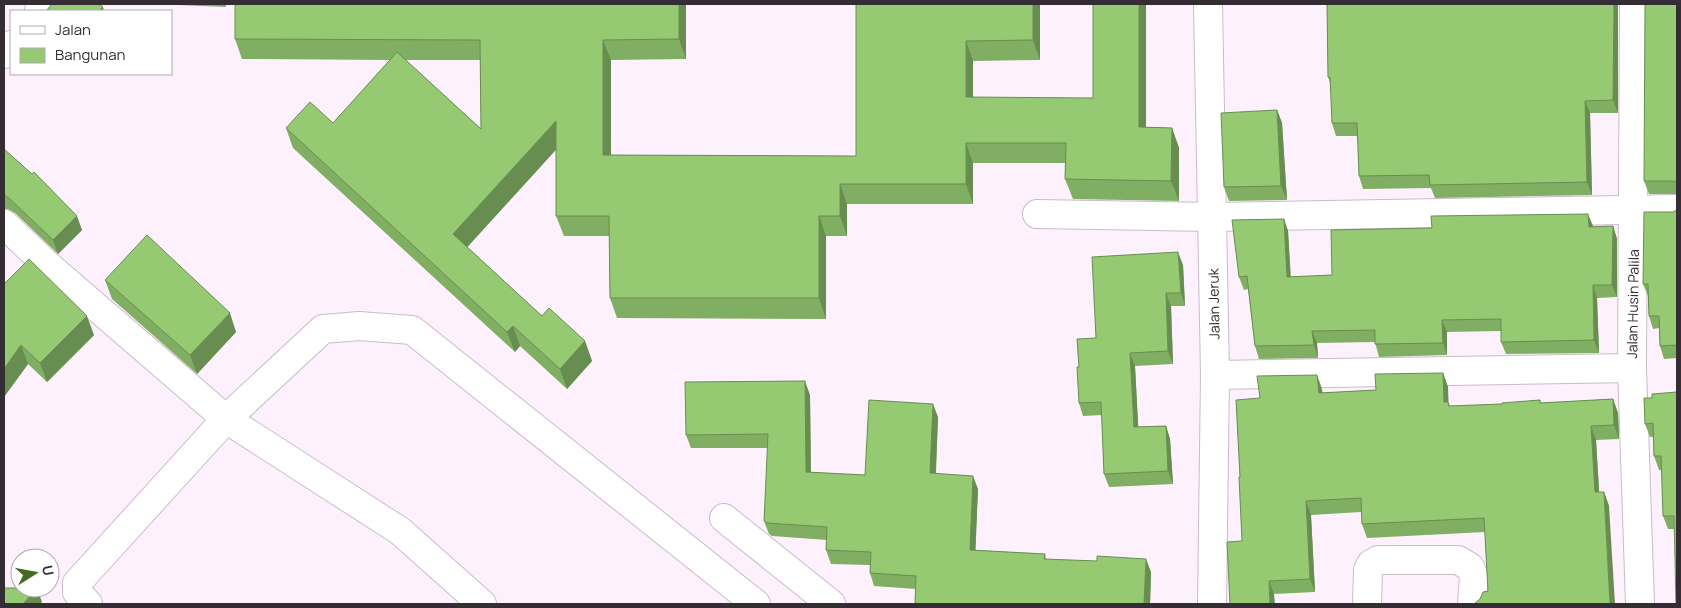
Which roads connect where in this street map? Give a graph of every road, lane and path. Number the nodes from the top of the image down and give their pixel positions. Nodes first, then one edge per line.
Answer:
1 (1208, 4) edge
2 (1634, 4) edge
3 (1634, 210) junction
4 (1677, 210) edge
5 (1037, 214) dead end
6 (1212, 217) junction
7 (4, 224) edge
8 (1632, 368) junction
9 (1215, 375) junction
10 (226, 419) junction
11 (724, 518) dead end
12 (88, 604) edge
13 (482, 604) edge
14 (756, 604) edge
15 (831, 604) edge
16 (1212, 604) edge
17 (1367, 604) edge
18 (1472, 604) edge
19 (1640, 604) edge

1 - 6 street, Jalan Jeruk
2 - 3 street, Jalan Husin Palila
3 - 4 street
3 - 6 street
3 - 8 street, Jalan Husin Palila
5 - 6 street
6 - 9 street, Jalan Jeruk
7 - 10 street
8 - 9 street
8 - 19 street, Jalan Husin Palila
9 - 16 street, Jalan Jeruk
10 - 12 street
10 - 13 street
10 - 14 street
11 - 15 street
17 - 18 street

